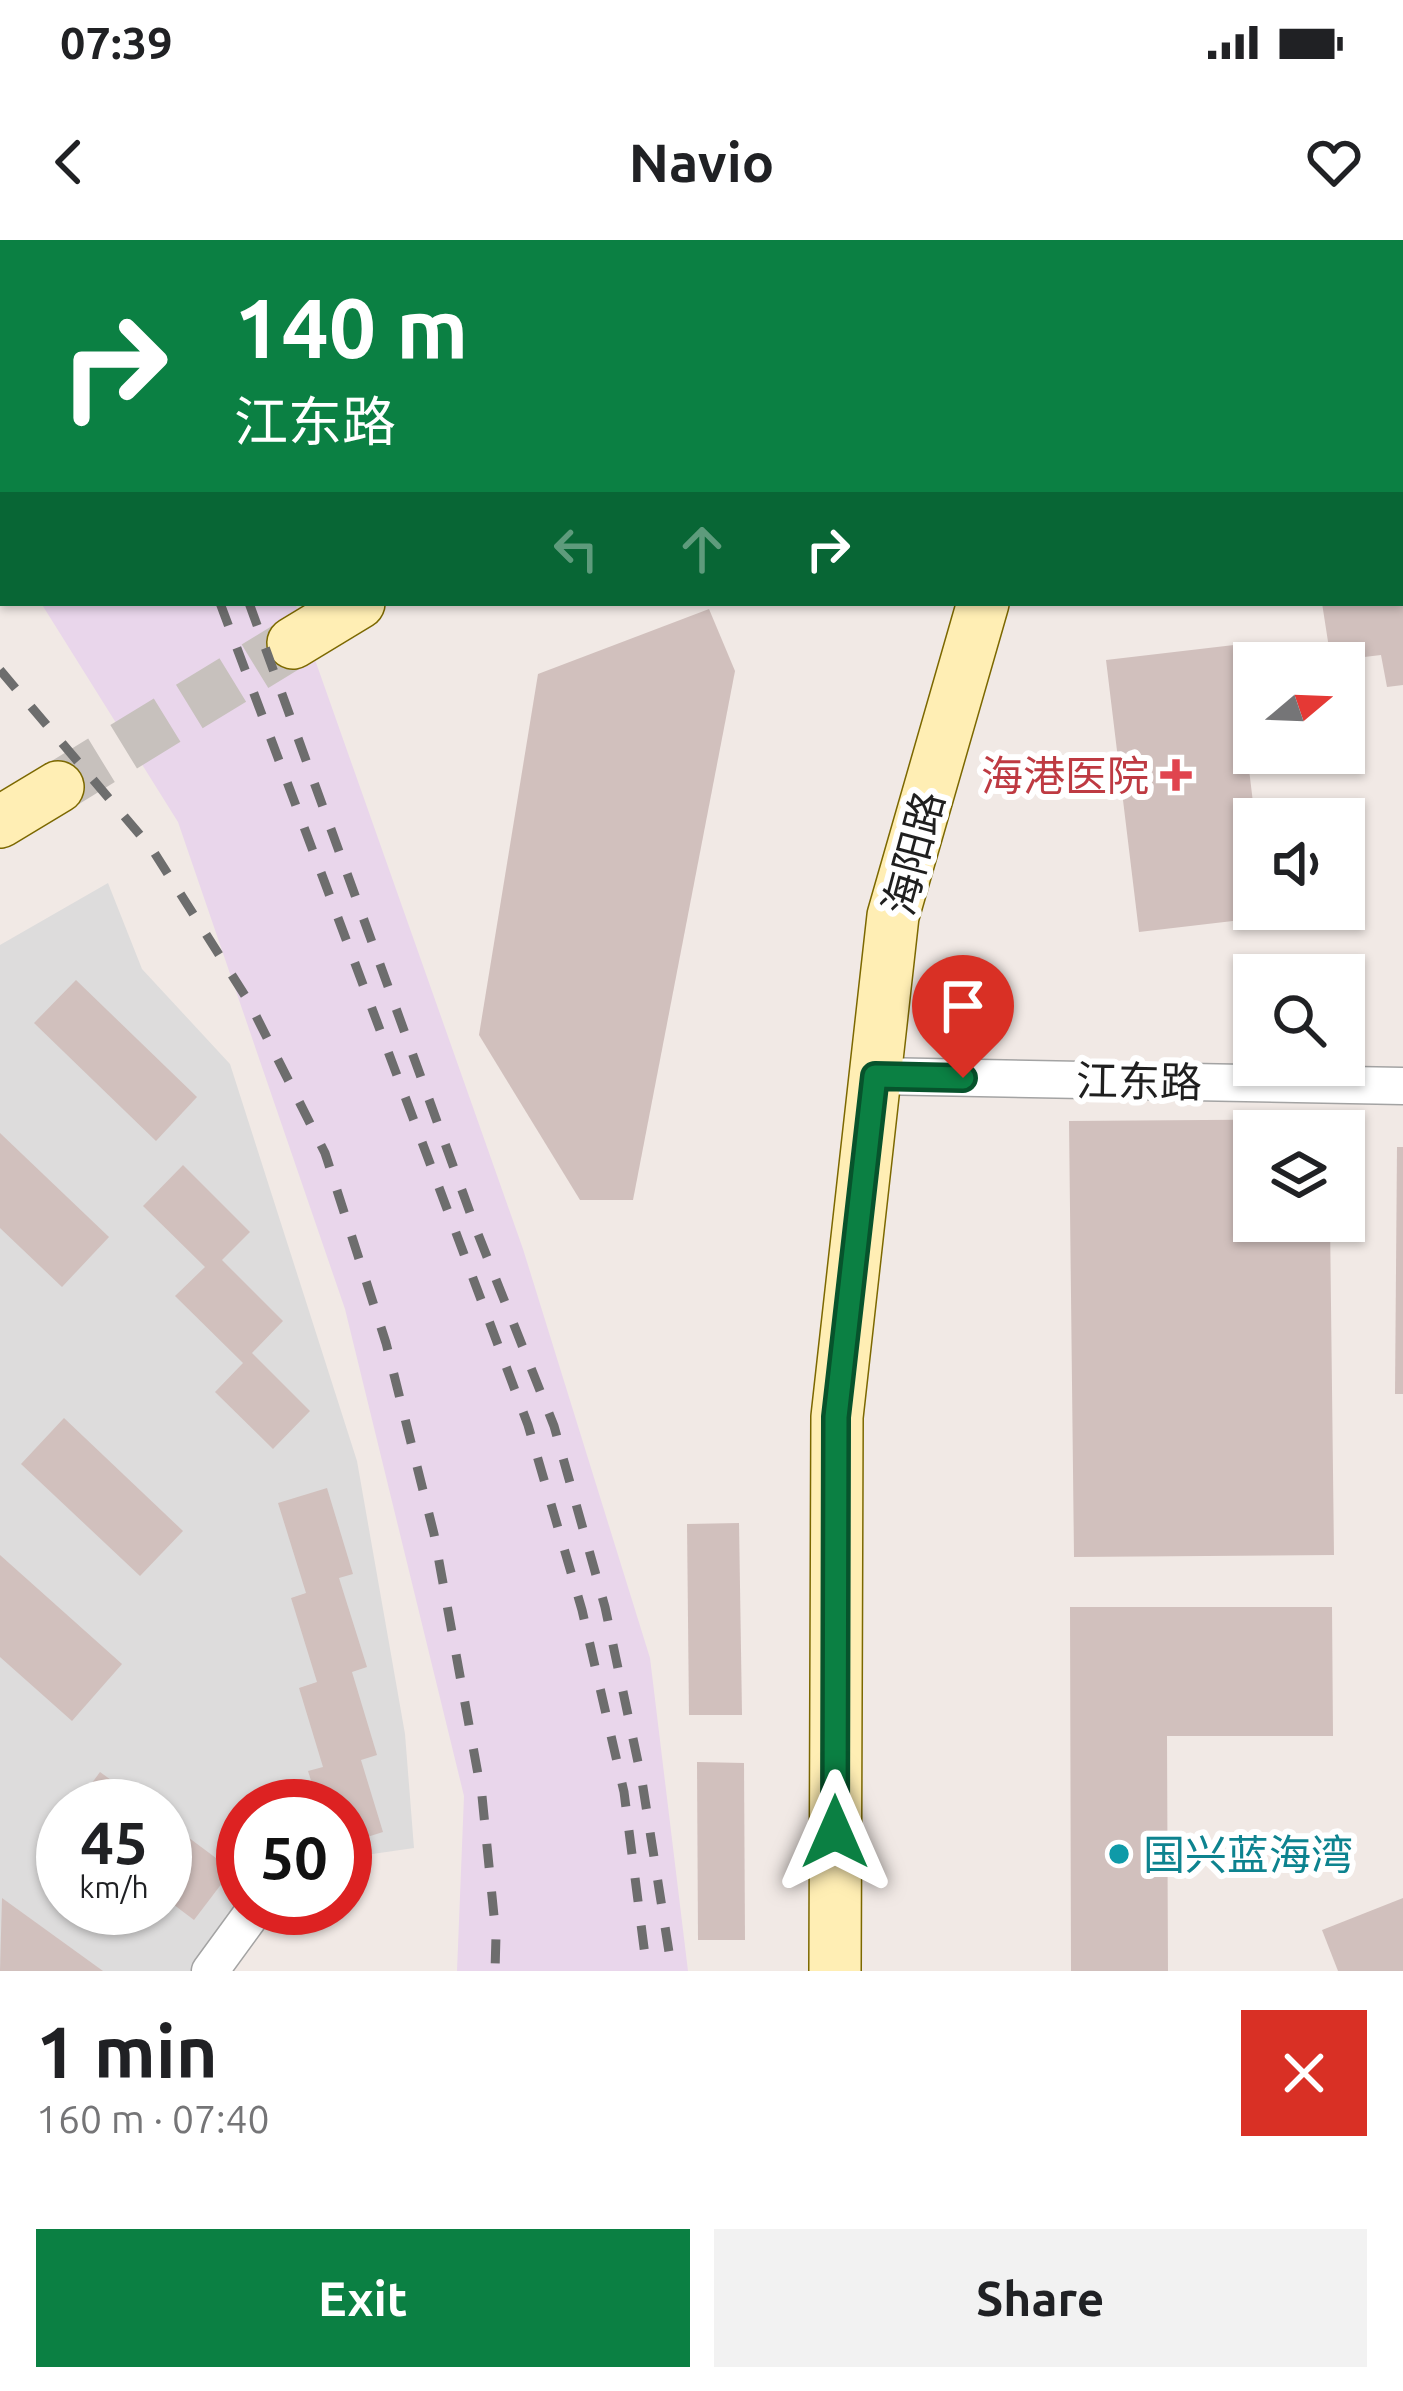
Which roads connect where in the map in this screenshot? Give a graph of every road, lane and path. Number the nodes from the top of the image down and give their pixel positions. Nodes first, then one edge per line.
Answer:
1 (354, 606) edge
2 (982, 606) edge
3 (292, 643) tunnel mouth
4 (58, 787) tunnel mouth
5 (0, 822) edge
6 (875, 1076) junction
7 (1403, 1085) edge
8 (236, 1935) edge
9 (210, 1971) edge
10 (835, 1971) edge

1 - 3 main road
2 - 6 main road, 海阳路
4 - 5 main road
6 - 7 street, 江东路
6 - 10 main road, 海阳路
8 - 9 street

